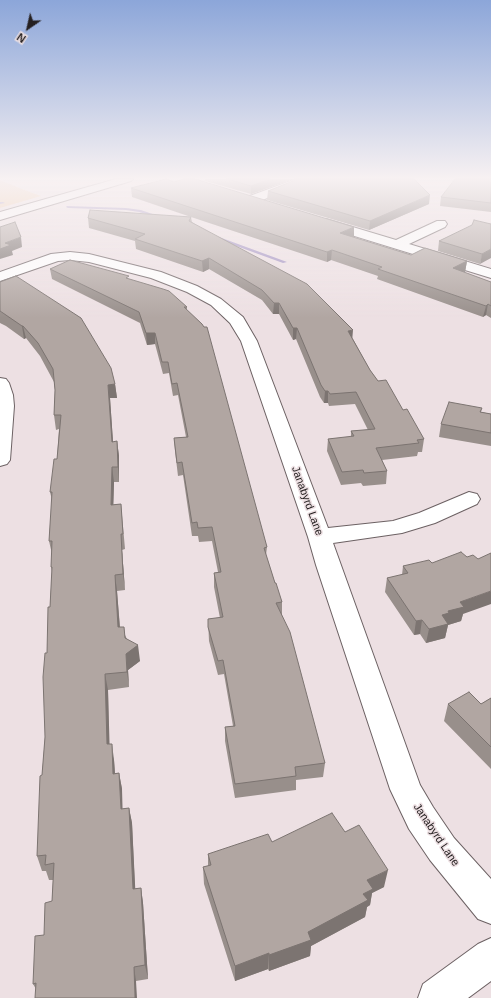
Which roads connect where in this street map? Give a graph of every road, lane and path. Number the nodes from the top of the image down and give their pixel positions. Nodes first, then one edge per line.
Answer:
1 (335, 226) edge
2 (438, 226) edge
3 (397, 245) junction
4 (491, 274) edge
5 (0, 277) edge
6 (0, 382) edge
7 (0, 460) edge
8 (469, 499) dead end
9 (320, 537) junction
10 (491, 906) edge
11 (491, 957) edge
12 (437, 998) edge

1 - 3 street
2 - 3 street
3 - 4 street
5 - 9 street, Janabyrd Lane
6 - 7 street
8 - 9 street
9 - 10 street, Janabyrd Lane
11 - 12 street

